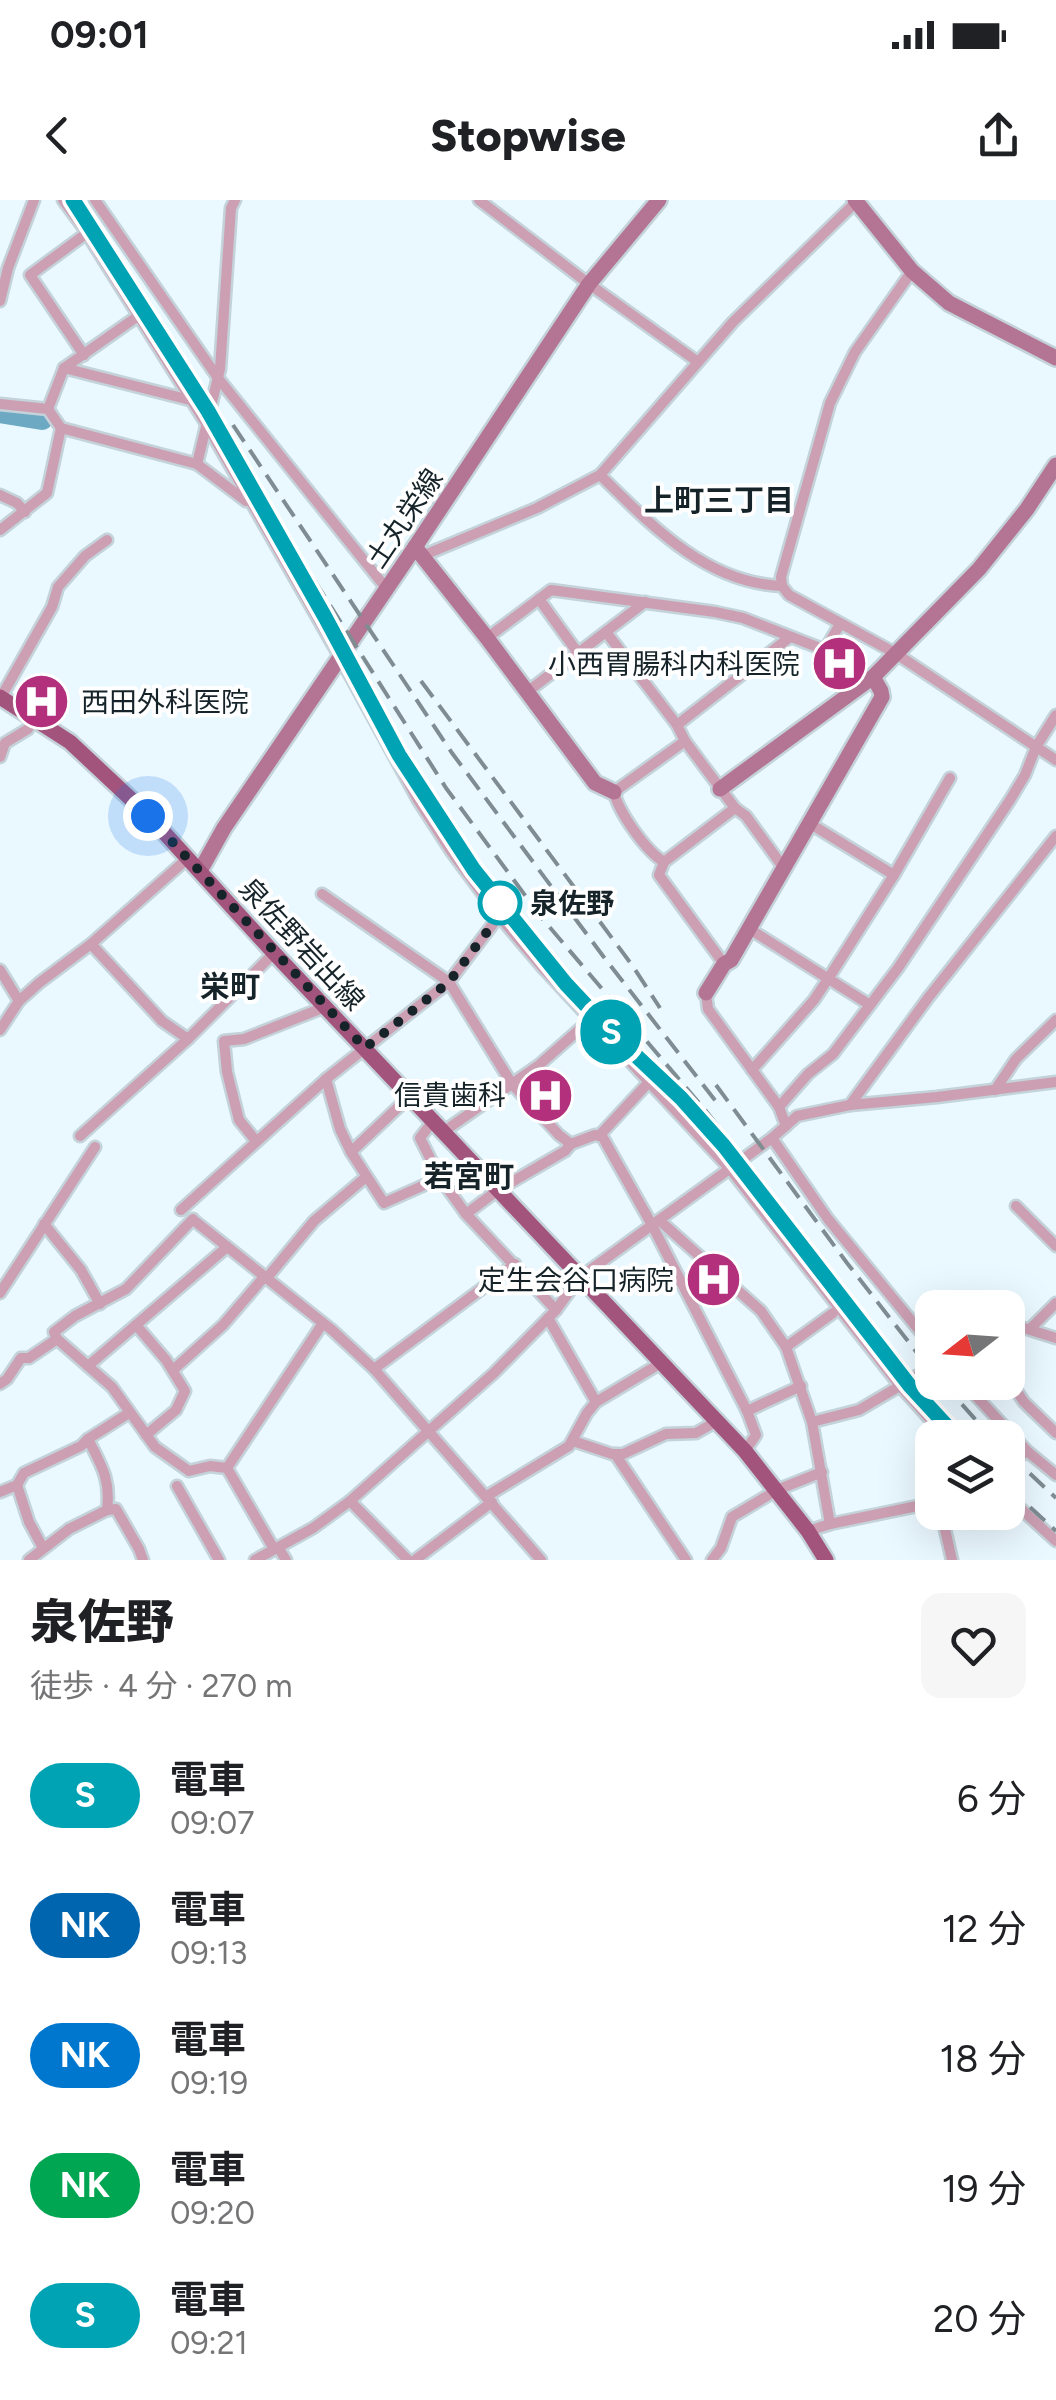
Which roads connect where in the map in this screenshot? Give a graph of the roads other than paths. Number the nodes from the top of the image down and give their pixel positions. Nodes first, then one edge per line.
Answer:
1 (34, 200) edge
2 (63, 200) edge
3 (95, 200) edge
4 (235, 200) edge
5 (480, 200) edge
6 (856, 201) edge
7 (652, 202) edge
8 (87, 233) junction
9 (8, 268) junction
10 (912, 271) junction
11 (30, 275) junction
12 (589, 284) junction
13 (0, 301) edge
14 (138, 316) junction
15 (84, 354) junction
16 (1056, 358) edge
17 (698, 362) junction
18 (64, 368) junction
19 (218, 378) junction
20 (191, 401) junction
21 (0, 404) edge
22 (48, 409) junction
23 (206, 425) junction
24 (61, 428) junction
25 (197, 464) junction
26 (1056, 465) edge
27 (600, 475) junction
28 (0, 495) edge
29 (252, 506) junction
30 (25, 512) junction
31 (0, 530) edge
32 (107, 540) dead end
33 (419, 552) junction
34 (782, 586) junction
35 (386, 588) junction
36 (539, 600) junction
37 (645, 602) junction
38 (840, 624) junction
39 (606, 632) junction
40 (790, 637) junction
41 (487, 638) junction
42 (578, 653) junction
43 (895, 653) junction
44 (340, 656) junction
45 (873, 677) junction
46 (527, 692) junction
47 (0, 698) edge
48 (1056, 714) edge
49 (33, 718) junction
50 (676, 724) junction
51 (684, 741) junction
52 (2, 742) edge
53 (1036, 747) junction
54 (0, 757) edge
55 (1056, 760) edge
56 (950, 778) dead end
57 (720, 789) junction
58 (614, 792) junction
59 (735, 808) junction
60 (809, 823) junction
61 (1056, 836) edge
62 (1052, 851) edge
63 (188, 858) junction
64 (664, 862) junction
65 (782, 867) junction
66 (200, 871) junction
67 (894, 875) junction
68 (322, 894) dead end
69 (499, 916) junction
70 (748, 928) junction
71 (92, 944) junction
72 (274, 953) junction
73 (724, 964) junction
74 (0, 970) edge
75 (828, 980) junction
76 (449, 982) junction
77 (706, 992) joint
78 (18, 1001) junction
79 (870, 1005) junction
80 (325, 1007) junction
81 (590, 1020) junction
82 (1056, 1020) edge
83 (0, 1030) edge
84 (188, 1039) junction
85 (365, 1048) junction
86 (752, 1070) junction
87 (326, 1079) junction
88 (649, 1082) junction
89 (1056, 1082) edge
90 (512, 1084) junction
91 (996, 1090) junction
92 (410, 1096) junction
93 (850, 1105) junction
94 (779, 1107) junction
95 (438, 1126) junction
96 (786, 1126) junction
97 (80, 1136) dead end
98 (599, 1136) junction
99 (772, 1138) junction
100 (256, 1141) junction
101 (571, 1144) junction
102 (94, 1146) dead end
103 (351, 1152) junction
104 (730, 1169) junction
105 (366, 1177) junction
106 (440, 1178) junction
107 (498, 1190) junction
108 (1016, 1206) dead end
109 (182, 1210) dead end
110 (466, 1214) junction
111 (655, 1222) junction
112 (44, 1224) junction
113 (1056, 1225) edge
114 (1044, 1234) junction
115 (1056, 1246) edge
116 (227, 1247) junction
117 (515, 1264) junction
118 (265, 1278) junction
119 (580, 1278) junction
120 (0, 1293) edge
121 (1056, 1303) edge
122 (100, 1304) junction
123 (833, 1313) dead end
124 (552, 1314) junction
125 (323, 1323) junction
126 (136, 1325) junction
127 (915, 1325) edge
128 (1025, 1328) edge
129 (1030, 1329) junction
130 (1056, 1338) edge
131 (57, 1339) junction
132 (786, 1348) junction
133 (661, 1363) junction
134 (88, 1366) junction
135 (374, 1369) junction
136 (173, 1370) junction
137 (915, 1378) edge
138 (0, 1384) edge
139 (801, 1386) junction
140 (900, 1387) junction
141 (980, 1400) edge
142 (1023, 1400) edge
143 (596, 1402) junction
144 (747, 1412) junction
145 (129, 1413) junction
146 (930, 1420) edge
147 (717, 1421) junction
148 (812, 1422) junction
149 (428, 1430) junction
150 (1056, 1433) edge
151 (146, 1435) junction
152 (88, 1439) junction
153 (573, 1441) junction
154 (745, 1450) junction
155 (1027, 1451) joint
156 (615, 1454) junction
157 (227, 1468) junction
158 (822, 1472) junction
159 (1056, 1475) edge
160 (16, 1485) junction
161 (177, 1486) dead end
162 (776, 1490) junction
163 (0, 1492) edge
164 (490, 1499) junction
165 (350, 1502) junction
166 (915, 1507) edge
167 (107, 1510) junction
168 (1025, 1512) edge
169 (830, 1524) junction
170 (945, 1530) edge
171 (808, 1532) junction
172 (1056, 1540) edge
173 (43, 1548) junction
174 (276, 1548) junction
175 (29, 1560) edge
176 (142, 1560) edge
177 (219, 1560) edge
178 (255, 1560) edge
179 (286, 1560) edge
180 (411, 1560) edge
181 (541, 1560) edge
182 (686, 1560) edge
183 (712, 1560) edge
184 (826, 1560) edge
185 (952, 1560) edge

1 - 9 street
2 - 8 street
3 - 19 street
4 - 19 street
5 - 12 street
6 - 10 street
6 - 17 street
7 - 12 street, 土丸栄線
8 - 11 street
8 - 14 street
9 - 11 street
9 - 13 street
10 - 16 street
10 - 34 street
11 - 15 street
12 - 17 street
12 - 33 street, 土丸栄線
14 - 15 street
14 - 20 street
15 - 18 street
17 - 27 street
18 - 20 street
18 - 22 street
19 - 23 street
19 - 35 street
20 - 23 street
21 - 22 street
22 - 24 street
23 - 25 street
23 - 29 street
24 - 25 street
24 - 30 street
25 - 29 street
26 - 43 street
27 - 33 street
27 - 34 street
28 - 30 street
29 - 44 street
30 - 31 street
32 - 47 street
33 - 35 street, 土丸栄線
33 - 41 street
34 - 38 street
35 - 44 street, 土丸栄線
36 - 37 street
36 - 41 street
36 - 42 street
37 - 39 street
37 - 40 street
38 - 40 street
38 - 43 street
39 - 42 street
39 - 50 street
40 - 50 street
41 - 46 street
42 - 46 street
43 - 45 street
43 - 53 street
44 - 66 street, 土丸栄線
44 - 69 street
45 - 57 street
45 - 60 street
46 - 58 street
47 - 49 main road, 泉佐野岩出線
48 - 53 street
49 - 52 street
49 - 63 main road, 泉佐野岩出線
50 - 51 street
51 - 57 street
51 - 58 street
52 - 54 street
53 - 55 street
53 - 79 street
56 - 67 street
57 - 59 street
58 - 64 street
59 - 64 street
59 - 65 street
60 - 65 street
60 - 67 street
61 - 62 street
62 - 93 street
63 - 66 main road, 泉佐野岩出線
63 - 71 street
64 - 73 street
65 - 70 street
66 - 72 main road, 泉佐野岩出線
67 - 75 street
68 - 76 street
69 - 76 street
69 - 81 street
70 - 73 street
70 - 75 street
71 - 78 street
71 - 84 street
72 - 80 main road, 泉佐野岩出線
72 - 84 street
73 - 77 street
74 - 78 street
75 - 79 street
75 - 86 street
76 - 85 street
76 - 90 street
77 - 86 street
78 - 83 street
79 - 94 street
80 - 85 main road, 泉佐野岩出線
80 - 100 street
81 - 88 street
81 - 90 street
82 - 91 street
84 - 97 street
85 - 87 street
85 - 92 main road, 泉佐野岩出線
86 - 94 street
87 - 100 street
87 - 103 street
88 - 98 street
88 - 104 street
89 - 91 street
90 - 95 street
90 - 101 street
91 - 93 street
92 - 95 main road, 泉佐野岩出線
92 - 103 street
93 - 96 street
94 - 96 street
95 - 106 street
95 - 107 main road, 泉佐野岩出線
96 - 99 street
98 - 101 street
98 - 111 street
99 - 104 street
99 - 127 street
100 - 109 street
101 - 107 street
102 - 112 street
103 - 105 street
104 - 111 street
104 - 140 street
105 - 106 street
105 - 118 street
106 - 110 street
107 - 110 street
107 - 119 main road, 泉佐野岩出線
108 - 114 street
110 - 117 street
111 - 119 street
111 - 132 street
111 - 144 street
112 - 120 street
112 - 122 street
113 - 114 street
114 - 115 street
116 - 118 street
116 - 122 street
116 - 126 street
117 - 124 street
117 - 135 street
118 - 125 street
118 - 136 street
119 - 124 street
119 - 133 main road, 泉佐野岩出線
121 - 129 street
122 - 131 street
123 - 132 street
124 - 143 street
124 - 149 street
125 - 135 street
125 - 157 street
126 - 134 street
126 - 136 street
128 - 129 street
129 - 130 street
131 - 134 street
131 - 138 street
132 - 139 street
133 - 143 street
133 - 147 main road, 泉佐野岩出線
134 - 145 street
135 - 149 street
136 - 151 street
137 - 140 street
139 - 144 street
139 - 148 street
140 - 146 street
140 - 148 street
141 - 155 street
142 - 150 street
143 - 153 street
144 - 154 street
145 - 151 street
145 - 152 street
147 - 154 main road, 泉佐野岩出線
147 - 156 street
148 - 158 street
149 - 164 street
149 - 165 street
151 - 157 street
152 - 160 street
152 - 167 street
153 - 156 street
153 - 164 street
154 - 162 main road, 泉佐野岩出線
155 - 159 street
156 - 182 street
157 - 174 street
158 - 162 street
158 - 169 street
160 - 163 street
160 - 173 street
161 - 177 street
162 - 171 main road, 泉佐野岩出線
162 - 183 street
164 - 180 street
164 - 181 street
165 - 174 street
165 - 180 street
166 - 169 street
167 - 173 street
167 - 176 street
168 - 172 street
169 - 171 street
170 - 185 street
171 - 184 main road, 泉佐野岩出線
173 - 175 street
174 - 178 street
174 - 179 street

